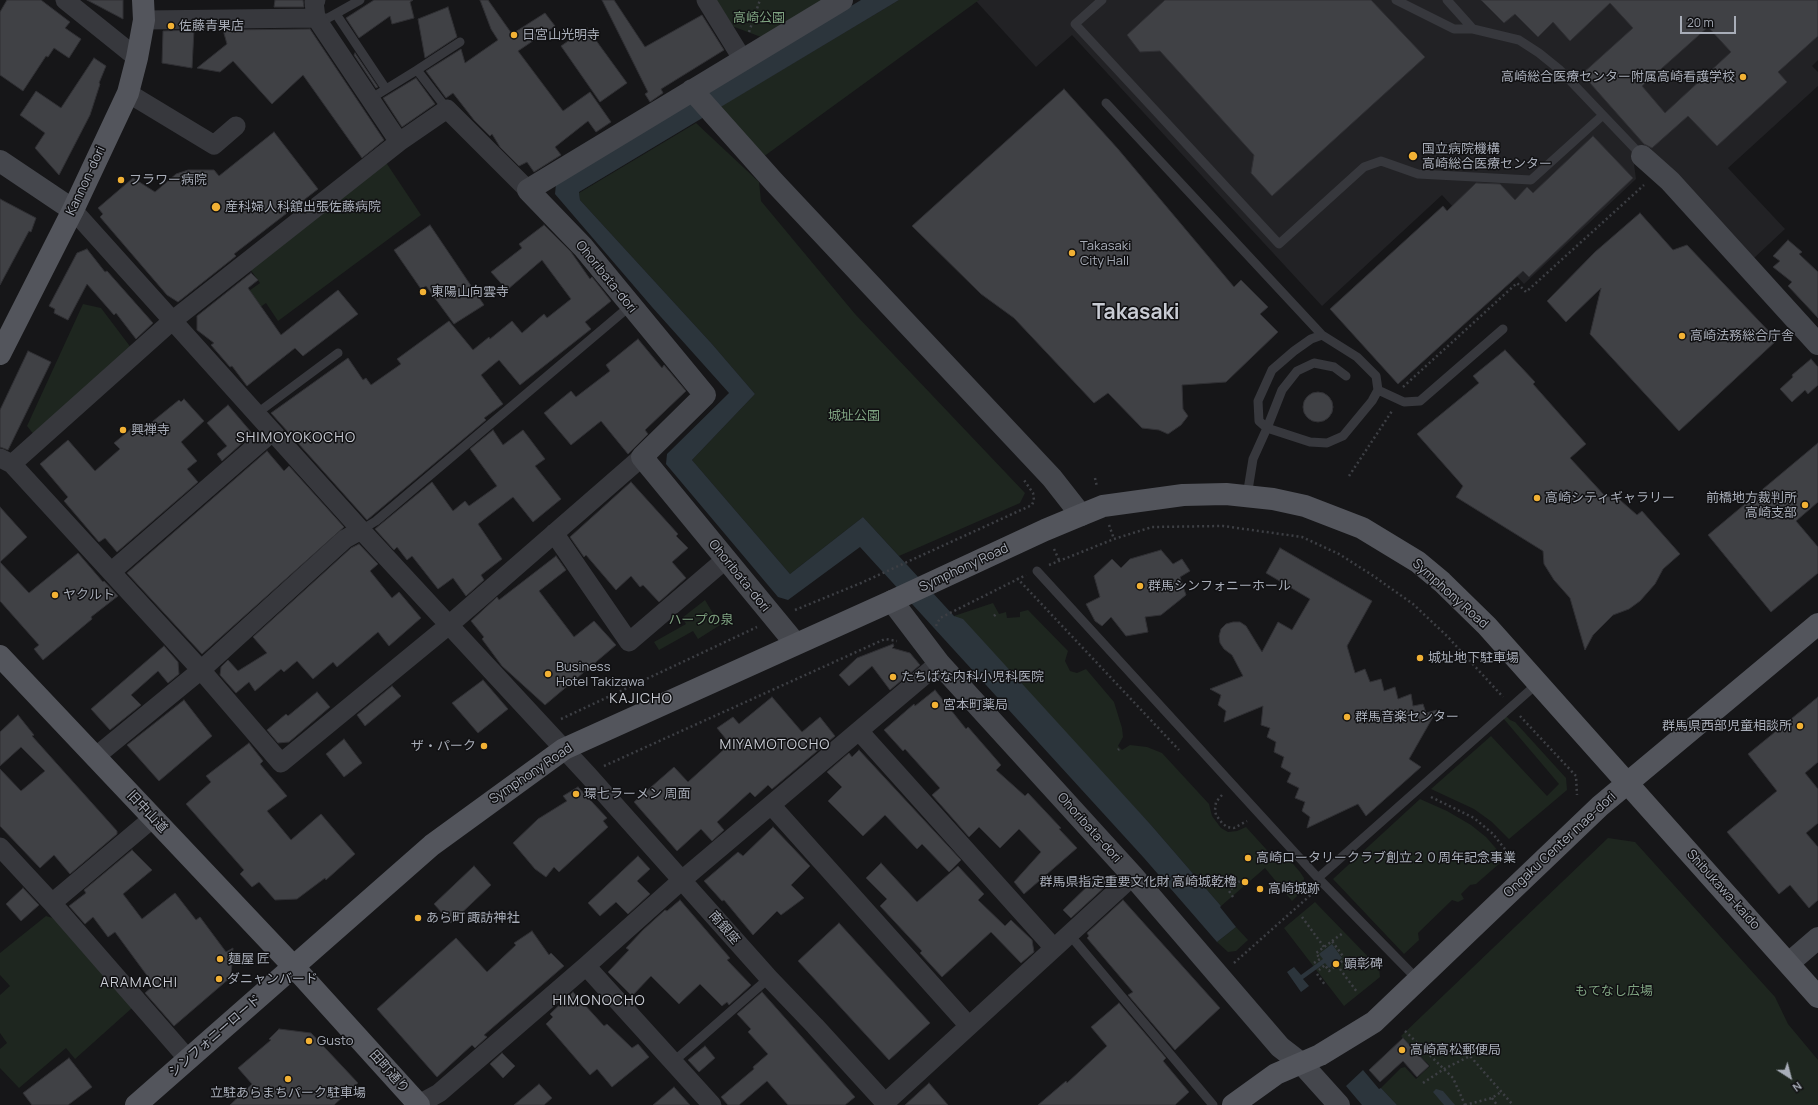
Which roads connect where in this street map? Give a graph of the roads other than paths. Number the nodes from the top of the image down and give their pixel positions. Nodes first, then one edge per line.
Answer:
1 (64, 0) edge
2 (360, 0) edge
3 (706, 0) edge
4 (842, 0) edge
5 (1102, 0) edge
6 (1396, 0) edge
7 (1447, 0) edge
8 (316, 9) edge
9 (144, 10) edge
10 (336, 14) junction
11 (1473, 29) junction
12 (460, 42) dead end
13 (137, 58) junction
14 (743, 60) junction
15 (418, 70) junction
16 (386, 89) junction
17 (128, 93) junction
18 (695, 93) junction
19 (370, 99) junction
20 (1106, 103) dead end
21 (447, 109) junction
22 (1603, 115) junction
23 (236, 126) dead end
24 (399, 142) junction
25 (1642, 156) joint
26 (0, 161) edge
27 (528, 190) junction
28 (72, 210) junction
29 (630, 306) junction
30 (172, 322) junction
31 (1503, 329) dead end
32 (1322, 335) junction
33 (1817, 342) edge
34 (338, 353) dead end
35 (0, 354) edge
36 (1346, 376) dead end
37 (1378, 390) junction
38 (256, 414) junction
39 (1267, 428) junction
40 (272, 432) junction
41 (642, 457) junction
42 (6, 461) edge
43 (1247, 496) junction
44 (1080, 515) junction
45 (361, 530) junction
46 (554, 533) junction
47 (726, 559) junction
48 (1037, 571) road end
49 (111, 572) junction
50 (892, 601) junction
51 (449, 624) junction
52 (1818, 624) edge
53 (795, 644) junction
54 (0, 657) edge
55 (939, 663) junction
56 (201, 670) junction
57 (1538, 683) junction
58 (859, 731) junction
59 (564, 749) junction
60 (95, 756) junction
61 (1626, 784) junction
62 (771, 805) junction
63 (153, 818) junction
64 (0, 847) edge
65 (1133, 876) junction
66 (682, 880) junction
67 (1321, 880) junction
68 (52, 902) junction
69 (1069, 934) junction
70 (1818, 938) edge
71 (1054, 948) junction
72 (1788, 963) junction
73 (586, 966) junction
74 (294, 967) junction
75 (769, 978) junction
76 (1418, 980) junction
77 (1818, 997) edge
78 (969, 1026) junction
79 (188, 1059) junction
80 (673, 1062) junction
81 (1302, 1064) junction
82 (886, 1104) edge
83 (136, 1105) edge
84 (418, 1105) edge
85 (712, 1105) edge
86 (1212, 1105) edge
87 (1233, 1105) edge
88 (1339, 1105) edge

1 - 13 street
2 - 10 lane
3 - 14 street
4 - 14 street
5 - 22 lane
6 - 11 lane
7 - 11 lane
8 - 9 street
8 - 10 lane
8 - 19 street
9 - 13 main road, Kannon-dori
10 - 16 lane
11 - 22 lane
12 - 15 lane
13 - 17 main road, Kannon-dori
14 - 18 street
15 - 16 lane
15 - 21 lane
16 - 19 lane
17 - 23 street
17 - 28 main road, Kannon-dori
18 - 27 street
18 - 44 street
19 - 24 street
20 - 32 lane
21 - 24 street
21 - 27 street
22 - 25 lane
24 - 30 street
25 - 33 street
26 - 28 street
27 - 29 street, Ohoribata-dori
28 - 30 street, 南銀座
28 - 35 main road, Kannon-dori
29 - 41 street, Ohoribata-dori
29 - 45 lane
30 - 38 street, 南銀座
30 - 42 street
31 - 37 lane
32 - 37 lane
32 - 39 lane
34 - 38 lane
36 - 39 lane
37 - 39 lane
38 - 40 street, 南銀座
39 - 43 lane
40 - 45 street, 南銀座
40 - 49 street
41 - 46 street
41 - 47 street, Ohoribata-dori
42 - 49 street
43 - 44 main road, Symphony Road
43 - 57 main road, Symphony Road
44 - 50 main road, Symphony Road
45 - 51 street, 南銀座
45 - 56 street
46 - 47 street
46 - 51 street
47 - 53 street, Ohoribata-dori
48 - 67 lane
49 - 56 street
50 - 53 main road, Symphony Road
50 - 55 street, Ohoribata-dori
51 - 56 street
51 - 59 street, 南銀座
52 - 61 main road, Ongaku Center mae-dori
53 - 59 main road, Symphony Road
54 - 60 main road, 旧中山道
55 - 58 street
55 - 65 street, Ohoribata-dori
56 - 60 street
57 - 61 main road, Symphony Road
57 - 67 lane
58 - 62 street
58 - 71 street
59 - 66 street, 南銀座
59 - 74 main road, Symphony Road
60 - 63 main road, 旧中山道
61 - 72 main road, Shibukawa-kaido
61 - 76 main road, Ongaku Center mae-dori
62 - 66 street
62 - 78 street
63 - 68 street
63 - 74 main road, 旧中山道
64 - 68 street
65 - 69 street
65 - 81 street, Ohoribata-dori
66 - 73 street
66 - 75 street, 南銀座
67 - 76 lane
68 - 79 street
69 - 71 street
69 - 86 lane
70 - 72 street
71 - 78 street
72 - 77 main road, Shibukawa-kaido
73 - 80 street
73 - 84 street
74 - 79 main road, シンフォニーロード
74 - 84 main road, 田町通り
75 - 80 lane
75 - 82 street, 南銀座
76 - 81 main road, Ongaku Center mae-dori
78 - 82 street
79 - 83 main road, シンフォニーロード
80 - 85 street
81 - 87 main road, Ongaku Center mae-dori
81 - 88 street, Ohoribata-dori

